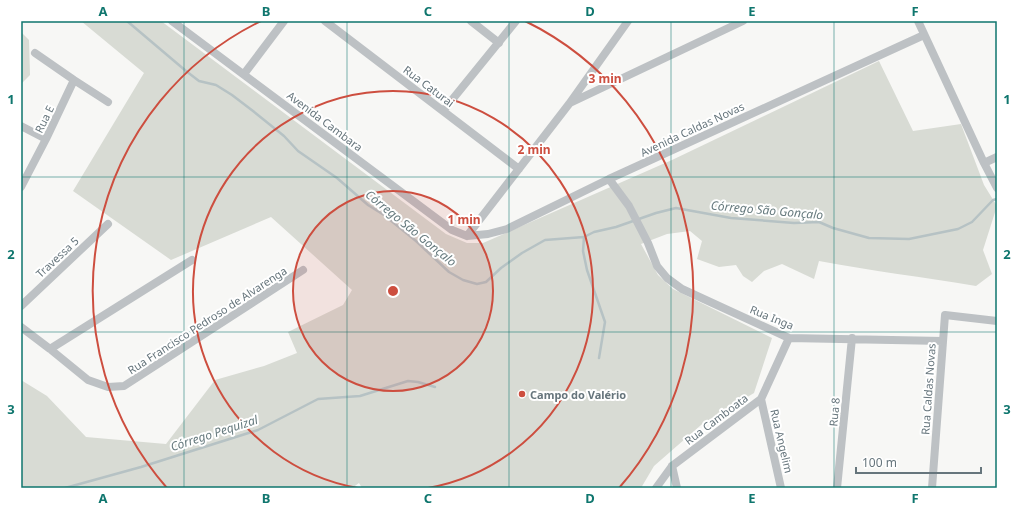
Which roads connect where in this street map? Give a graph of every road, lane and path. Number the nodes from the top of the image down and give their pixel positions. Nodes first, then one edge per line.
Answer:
1 (172, 21) edge
2 (284, 21) edge
3 (325, 21) edge
4 (471, 21) edge
5 (516, 21) edge
6 (628, 21) edge
7 (743, 21) edge
8 (918, 21) edge
9 (924, 35) junction
10 (499, 43) junction
11 (35, 53) dead end
12 (244, 74) junction
13 (74, 80) junction
14 (108, 102) dead end
15 (569, 104) junction
16 (443, 111) junction
17 (21, 126) edge
18 (46, 139) junction
19 (997, 157) edge
20 (984, 163) junction
21 (519, 169) junction
22 (609, 179) junction
23 (21, 187) edge
24 (997, 188) edge
25 (108, 224) dead end
26 (467, 236) junction
27 (192, 260) dead end
28 (303, 270) dead end
29 (21, 306) edge
30 (997, 321) edge
31 (21, 327) edge
32 (789, 338) junction
33 (852, 338) junction
34 (943, 341) junction
35 (50, 349) junction
36 (761, 399) junction
37 (672, 466) junction
38 (656, 488) edge
39 (677, 488) edge
40 (781, 488) edge
41 (837, 488) edge
42 (932, 488) edge

1 - 12 street, Avenida Cambara
2 - 12 street
3 - 16 street, Rua Caturai
4 - 10 street
5 - 10 street
6 - 15 street
7 - 15 street
8 - 9 street
9 - 20 street
9 - 22 street, Avenida Caldas Novas
10 - 16 street
11 - 13 street
12 - 26 street, Avenida Cambara
13 - 14 street
13 - 18 street, Rua E
15 - 21 street
16 - 21 street, Rua Caturai
17 - 18 street
18 - 23 street, Rua E
19 - 20 street
20 - 24 street
21 - 26 street
22 - 26 street, Avenida Caldas Novas
22 - 32 street, Rua Inga
25 - 29 street, Travessa 5
27 - 35 street
28 - 35 street, Rua Francisco Pedroso de Alvarenga
30 - 34 street, Rua Caldas Novas
31 - 35 street, Rua Francisco Pedroso de Alvarenga
32 - 33 street, Rua Inga
32 - 36 street, Rua Camboata
33 - 34 street, Rua Inga
33 - 41 street, Rua 8
34 - 42 street, Rua Caldas Novas
36 - 37 street, Rua Camboata
36 - 40 street, Rua Angelim
37 - 38 street, Rua Camboata
37 - 39 street

